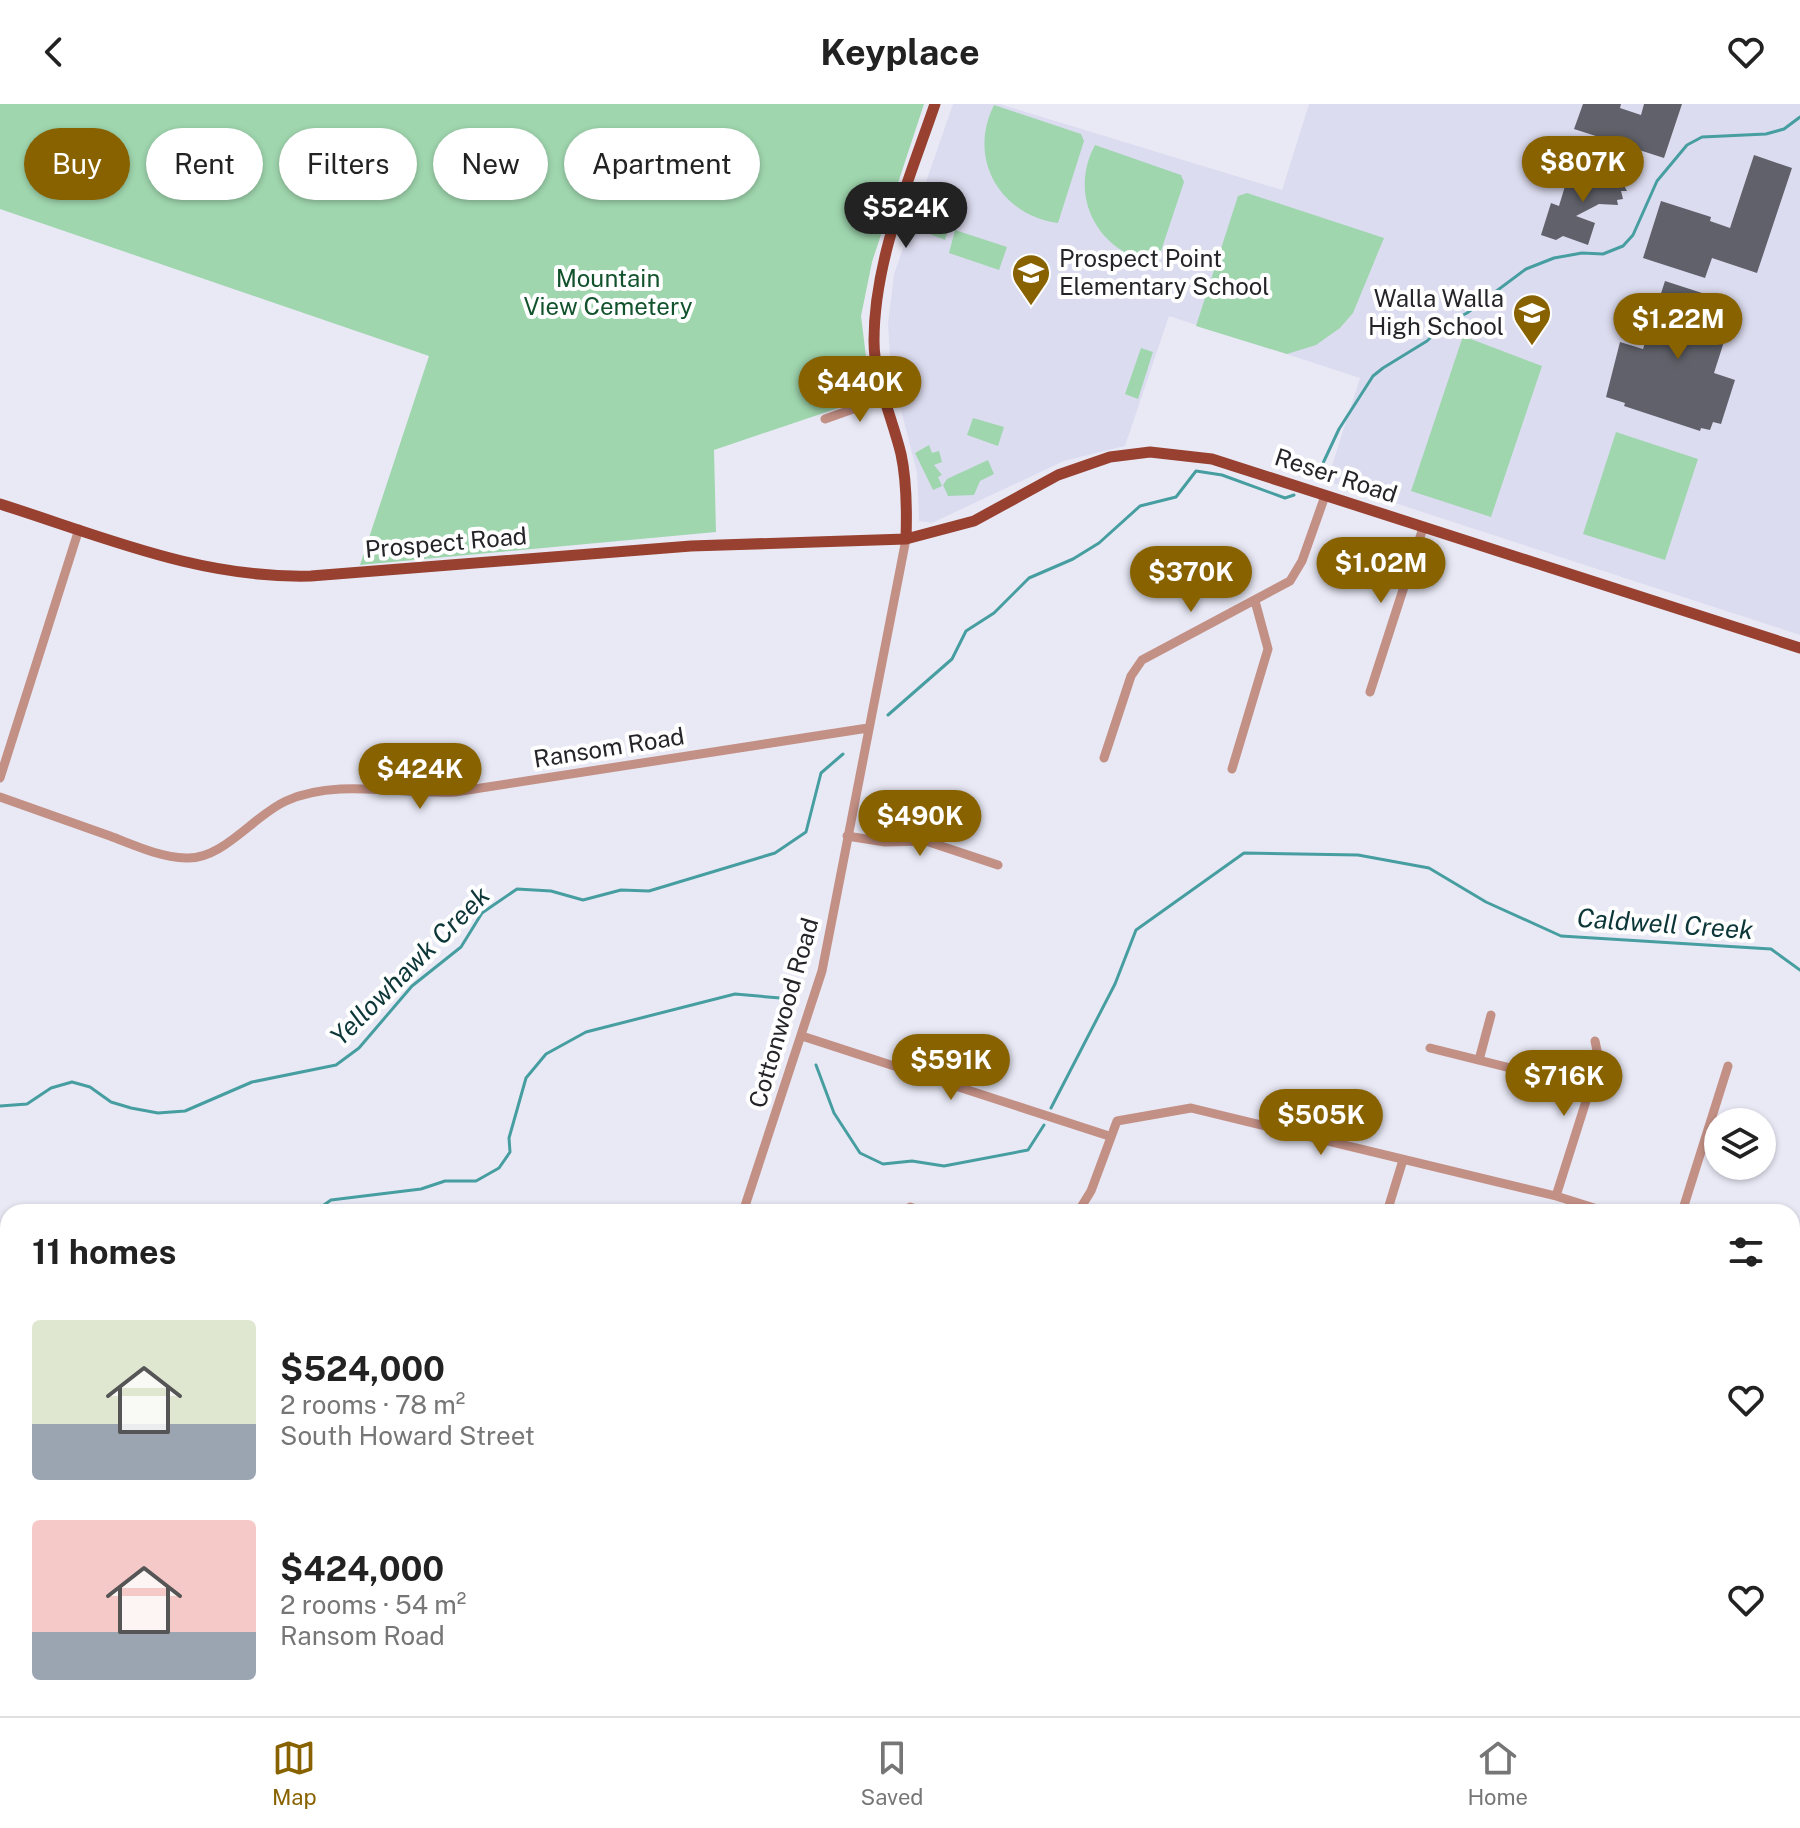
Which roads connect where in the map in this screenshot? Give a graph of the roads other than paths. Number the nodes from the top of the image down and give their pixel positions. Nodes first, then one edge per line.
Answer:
1 (935, 104) edge
2 (884, 398) junction
3 (825, 419) dead end
4 (1325, 496) junction
5 (0, 504) edge
6 (1423, 528) junction
7 (79, 529) junction
8 (906, 539) junction
9 (1255, 601) junction
10 (1800, 648) edge
11 (1370, 692) dead end
12 (868, 728) junction
13 (1104, 758) dead end
14 (1232, 769) dead end
15 (0, 778) edge
16 (0, 797) edge
17 (847, 836) junction
18 (998, 865) dead end
19 (1491, 1015) dead end
20 (802, 1036) junction
21 (1595, 1041) dead end
22 (1430, 1048) dead end
23 (1479, 1060) junction
24 (1728, 1066) dead end
25 (1591, 1088) junction
26 (1109, 1136) junction
27 (1403, 1160) junction
28 (1556, 1196) junction
29 (746, 1204) edge
30 (1083, 1204) edge
31 (1389, 1204) edge
32 (1582, 1204) edge
33 (1685, 1204) edge

1 - 2 main road
2 - 3 street
2 - 8 main road
4 - 6 main road, Reser Road
4 - 8 main road, Reser Road
4 - 9 street
5 - 7 main road, Prospect Road
6 - 10 main road, Reser Road
6 - 11 street
7 - 8 main road, Prospect Road
7 - 15 street
8 - 12 street, Cottonwood Road
9 - 13 street
9 - 14 street
12 - 16 street, Ransom Road
12 - 17 street, Cottonwood Road
17 - 18 street
17 - 20 street, Cottonwood Road
19 - 23 street
20 - 26 street
20 - 29 street, Cottonwood Road
21 - 25 street
22 - 23 street
23 - 25 street
24 - 33 street
25 - 28 street
26 - 27 street
26 - 30 street
27 - 28 street
27 - 31 street
28 - 32 street

